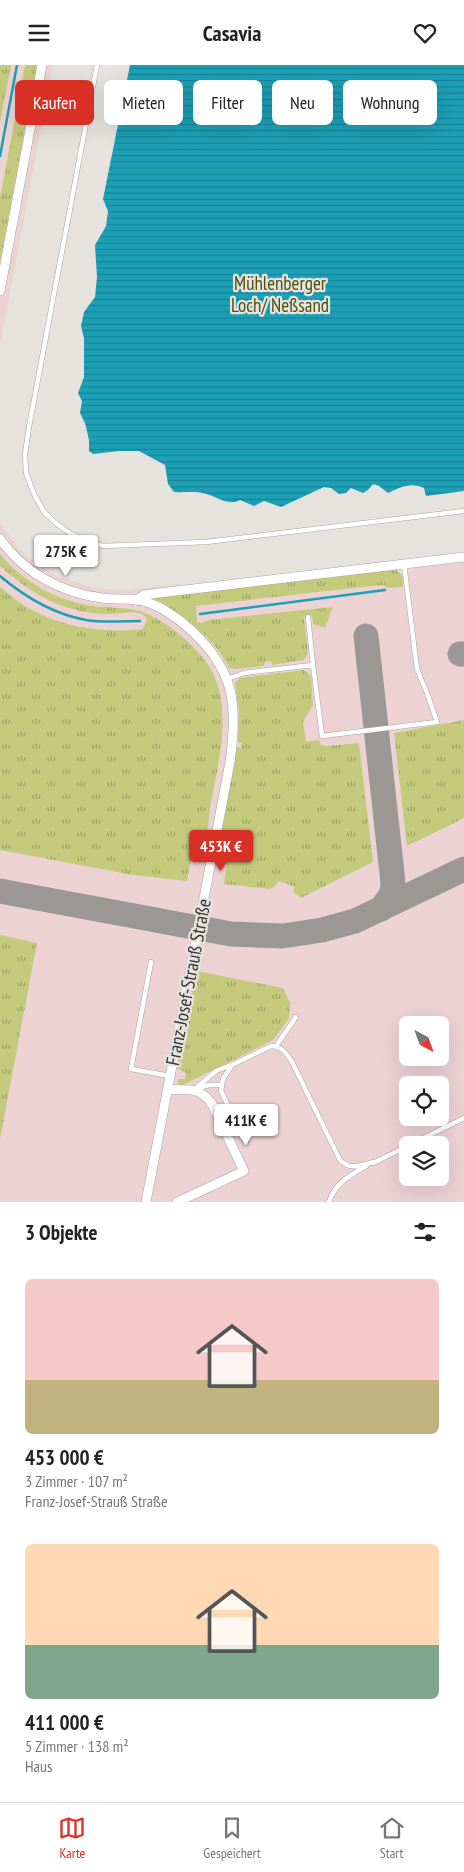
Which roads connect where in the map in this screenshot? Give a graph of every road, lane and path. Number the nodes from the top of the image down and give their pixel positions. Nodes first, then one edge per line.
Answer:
1 (42, 65) edge
2 (96, 65) edge
3 (0, 291) edge
4 (464, 511) edge
5 (0, 539) edge
6 (464, 557) edge
7 (404, 564) junction
8 (136, 600) junction
9 (308, 617) dead end
10 (313, 665) junction
11 (227, 679) junction
12 (151, 962) dead end
13 (296, 1017) dead end
14 (276, 1046) junction
15 (232, 1065) junction
16 (170, 1076) junction
17 (221, 1085) junction
18 (168, 1089) junction
19 (195, 1089) junction
20 (464, 1118) edge
21 (427, 1136) edge
22 (246, 1143) dead end
23 (399, 1150) edge
24 (374, 1162) junction
25 (146, 1202) edge
26 (177, 1202) edge
27 (329, 1202) edge

1 - 3 street
2 - 4 lane
5 - 8 street
6 - 7 street
7 - 8 street
7 - 10 lane
8 - 11 street, Franz-Josef-Strauß Straße
9 - 10 lane
10 - 11 lane
11 - 16 street, Franz-Josef-Strauß Straße
12 - 16 lane
13 - 14 lane
14 - 15 lane
14 - 24 lane
15 - 17 lane
15 - 19 lane
16 - 18 street, Franz-Josef-Strauß Straße
17 - 19 lane
17 - 22 lane
18 - 19 street
18 - 25 street, Franz-Josef-Strauß Straße
19 - 26 street
20 - 21 lane
23 - 24 lane
24 - 27 lane

